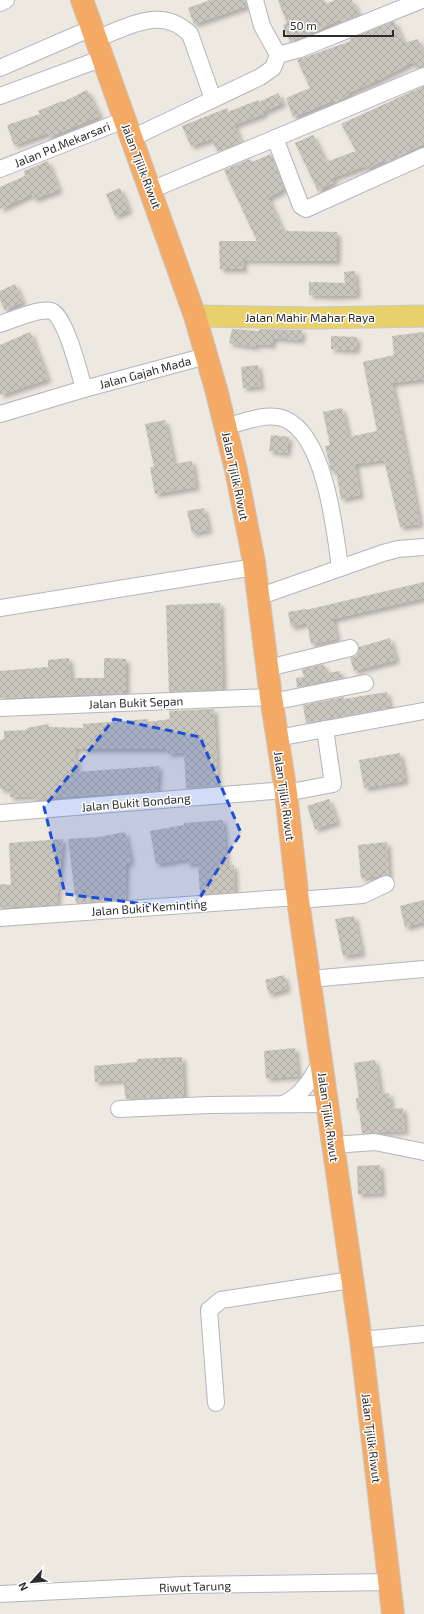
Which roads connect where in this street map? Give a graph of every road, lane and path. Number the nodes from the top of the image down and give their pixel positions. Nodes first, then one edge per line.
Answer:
1 (6, 0) edge
2 (82, 0) edge
3 (255, 0) edge
4 (422, 0) edge
5 (0, 3) edge
6 (97, 42) junction
7 (278, 55) junction
8 (0, 68) edge
9 (424, 76) edge
10 (0, 96) edge
11 (213, 100) junction
12 (128, 129) junction
13 (275, 138) junction
14 (424, 156) edge
15 (0, 169) edge
16 (151, 190) junction
17 (195, 316) junction
18 (424, 316) edge
19 (0, 324) edge
20 (206, 356) junction
21 (84, 389) junction
22 (0, 414) edge
23 (226, 427) junction
24 (424, 547) edge
25 (255, 567) junction
26 (340, 568) junction
27 (258, 597) junction
28 (0, 608) edge
29 (350, 648) dead end
30 (268, 668) junction
31 (365, 683) dead end
32 (272, 699) junction
33 (0, 708) edge
34 (424, 711) edge
35 (326, 729) junction
36 (277, 738) junction
37 (279, 792) junction
38 (0, 813) edge
39 (386, 884) dead end
40 (298, 898) junction
41 (0, 918) edge
42 (424, 970) edge
43 (310, 979) junction
44 (322, 1060) junction
45 (281, 1104) junction
46 (328, 1104) junction
47 (119, 1109) dead end
48 (334, 1145) junction
49 (424, 1152) edge
50 (351, 1280) junction
51 (424, 1334) edge
52 (360, 1340) junction
53 (216, 1403) dead end
54 (390, 1582) junction
55 (0, 1594) edge
56 (393, 1614) edge

1 - 5 street
2 - 6 highway, Jalan Tjilik Riwut
3 - 7 street
4 - 7 street
6 - 8 street
6 - 10 street
6 - 11 street
6 - 12 highway, Jalan Tjilik Riwut
7 - 11 street, Jalan Pd.Mekarsari
9 - 13 street
11 - 12 street, Jalan Pd.Mekarsari
12 - 15 street, Jalan Pd.Mekarsari
12 - 16 highway, Jalan Tjilik Riwut
13 - 14 street
13 - 16 street
16 - 17 highway, Jalan Tjilik Riwut
17 - 18 main road, Jalan Mahir Mahar Raya
17 - 20 highway, Jalan Tjilik Riwut
19 - 21 street, Jalan Gajah Mada
20 - 21 street, Jalan Gajah Mada
20 - 23 highway, Jalan Tjilik Riwut
21 - 22 street, Jalan Gajah Mada
23 - 25 highway, Jalan Tjilik Riwut
23 - 26 street
24 - 26 street
25 - 27 highway, Jalan Tjilik Riwut
25 - 28 street
26 - 27 street
27 - 30 highway, Jalan Tjilik Riwut
29 - 30 street
30 - 32 highway, Jalan Tjilik Riwut
31 - 32 street, Jalan Bukit Sepan
32 - 33 street, Jalan Bukit Sepan
32 - 36 highway, Jalan Tjilik Riwut
34 - 35 street
35 - 36 street
35 - 37 street, Jalan Bukit Bondang
36 - 37 highway, Jalan Tjilik Riwut
37 - 38 street, Jalan Bukit Bondang
37 - 40 highway, Jalan Tjilik Riwut
39 - 40 street, Jalan Bukit Keminting
40 - 41 street, Jalan Bukit Keminting
40 - 43 highway, Jalan Tjilik Riwut
42 - 43 street
43 - 44 highway, Jalan Tjilik Riwut
44 - 45 street
44 - 46 highway, Jalan Tjilik Riwut
45 - 46 street
45 - 47 street
46 - 48 highway, Jalan Tjilik Riwut
48 - 49 street
48 - 50 highway, Jalan Tjilik Riwut
50 - 52 highway, Jalan Tjilik Riwut
50 - 53 street
51 - 52 street
52 - 54 highway, Jalan Tjilik Riwut
54 - 55 street, Riwut Tarung
54 - 56 highway, Jalan Tjilik Riwut

